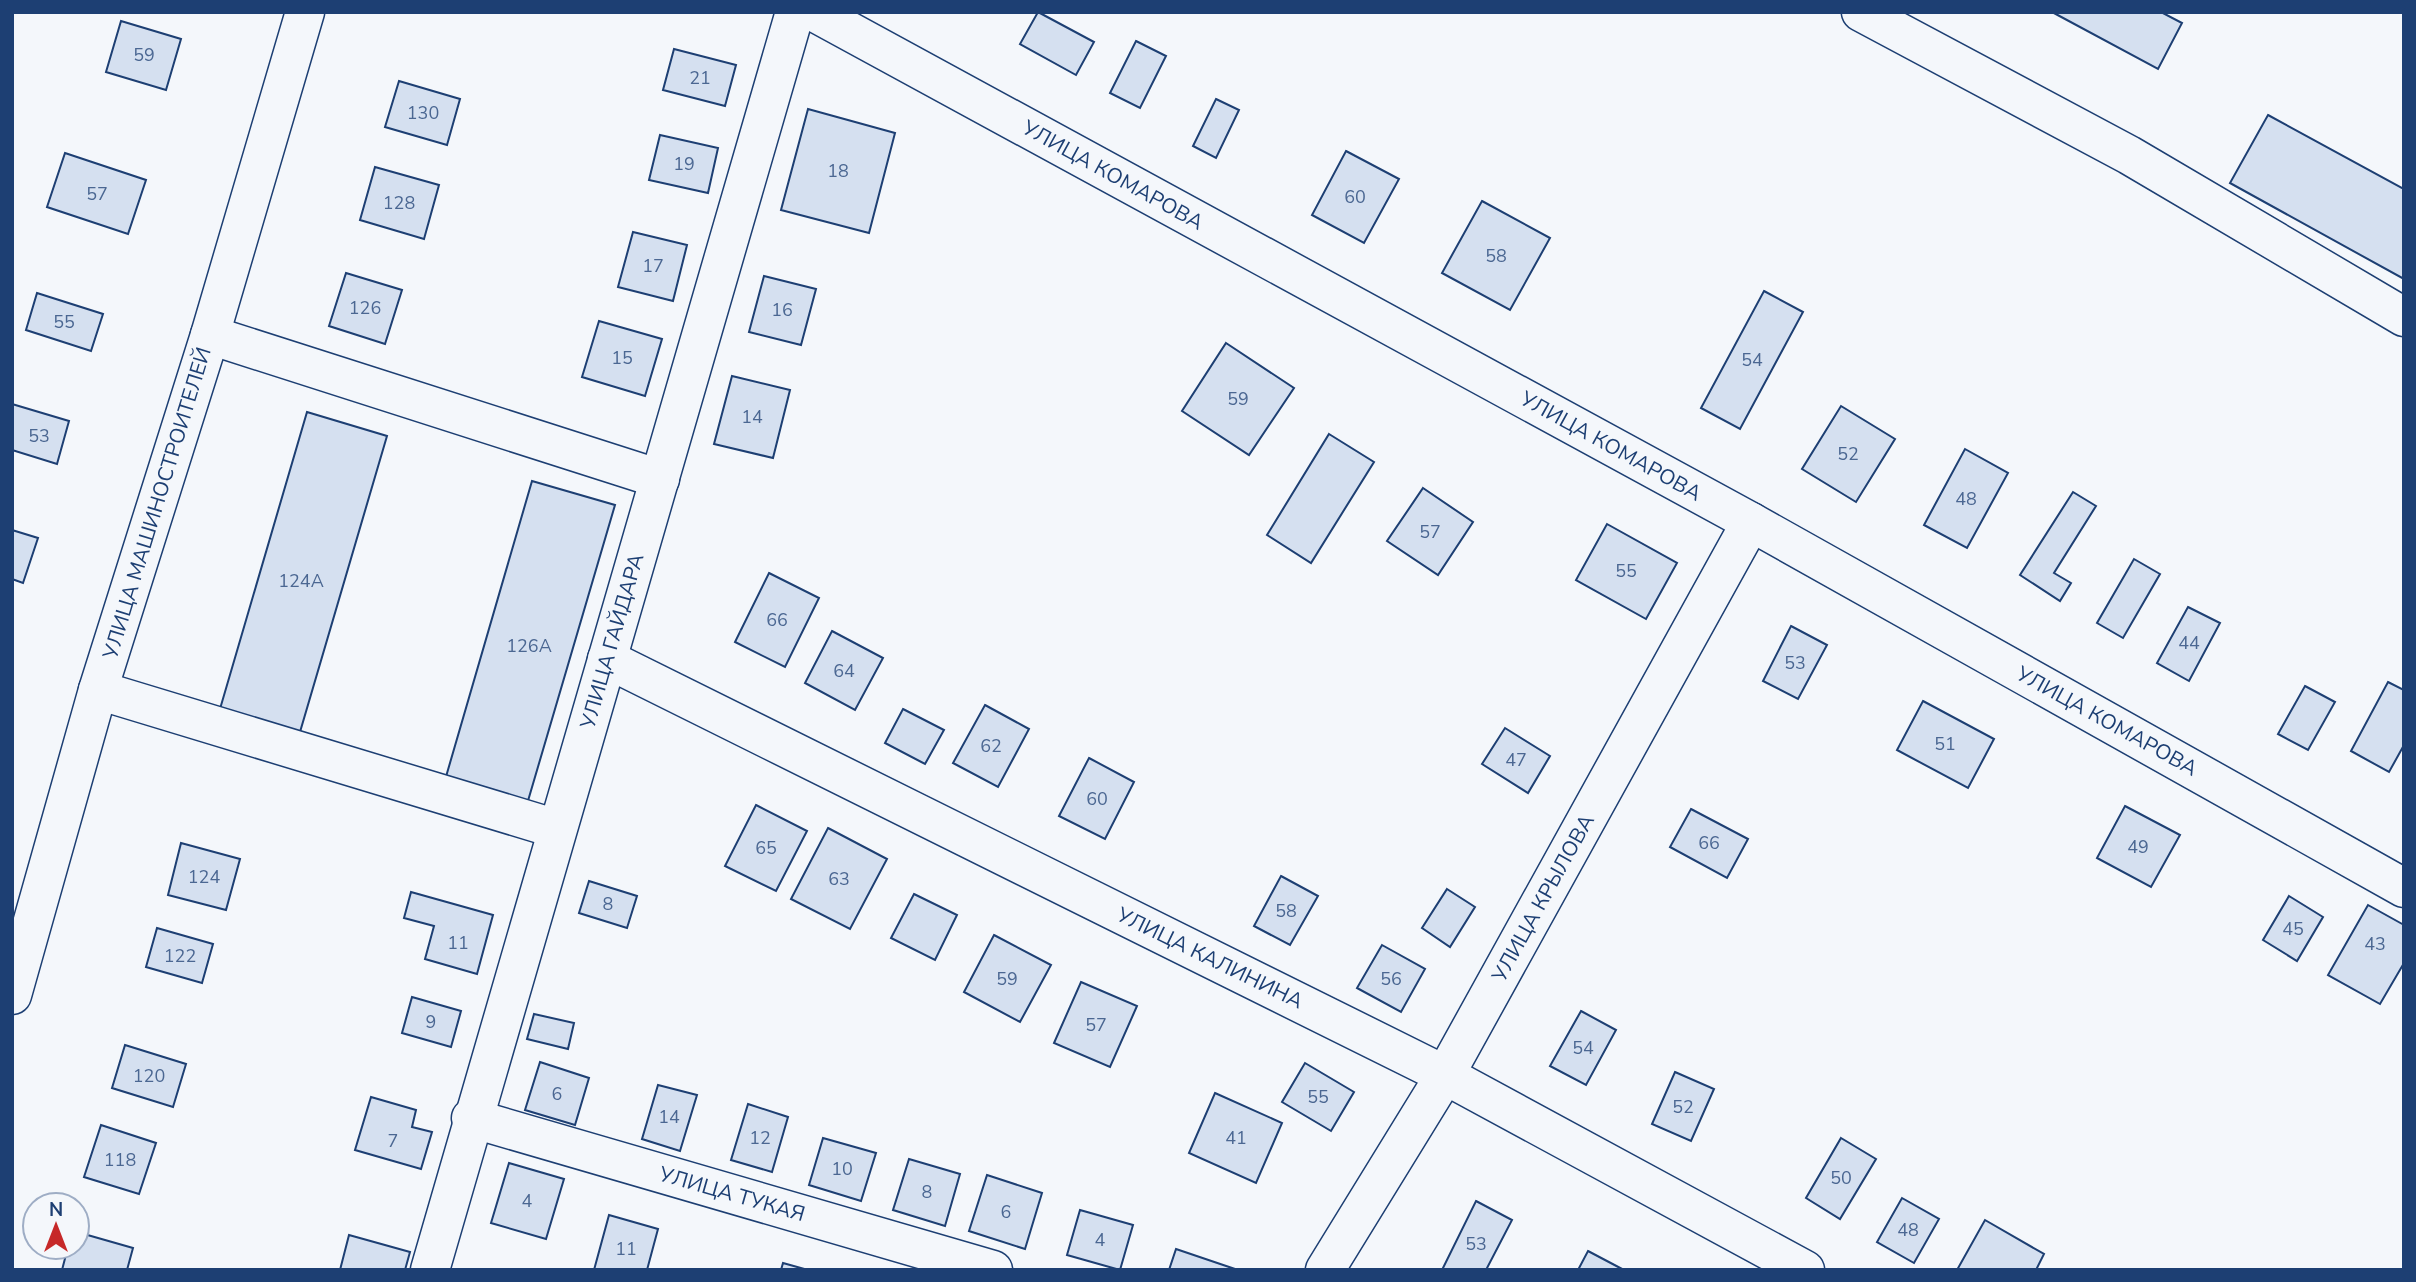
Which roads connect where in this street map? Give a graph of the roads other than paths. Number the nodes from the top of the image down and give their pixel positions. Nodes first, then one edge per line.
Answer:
1 (305, 12) edge
2 (795, 12) edge
3 (814, 12) edge
4 (1861, 12) edge
5 (2404, 317) edge
6 (210, 335) junction
7 (660, 479) junction
8 (1751, 522) junction
9 (607, 659) junction
10 (98, 690) junction
11 (557, 829) junction
12 (2404, 888) edge
13 (12, 995) edge
14 (1445, 1075) junction
15 (471, 1118) junction
16 (429, 1270) edge
17 (993, 1270) edge
18 (1325, 1270) edge
19 (1805, 1270) edge

1 - 6 street, УЛИЦА МАШИНОСТРОИТЕЛЕЙ
2 - 7 street, УЛИЦА ГАЙДАРА
3 - 8 street, УЛИЦА КОМАРОВА
4 - 5 street
6 - 7 street
6 - 10 street, УЛИЦА МАШИНОСТРОИТЕЛЕЙ
7 - 9 street, УЛИЦА ГАЙДАРА
8 - 12 street, УЛИЦА КОМАРОВА
8 - 14 street, УЛИЦА КРЫЛОВА
9 - 11 street, УЛИЦА ГАЙДАРА
9 - 14 street, УЛИЦА КАЛИНИНА
10 - 11 street
10 - 13 street, УЛИЦА МАШИНОСТРОИТЕЛЕЙ
11 - 15 street, УЛИЦА ГАЙДАРА
14 - 18 street, УЛИЦА КРЫЛОВА
14 - 19 street, УЛИЦА КАЛИНИНА
15 - 16 street, УЛИЦА ГАЙДАРА
15 - 17 street, УЛИЦА ТУКАЯ

